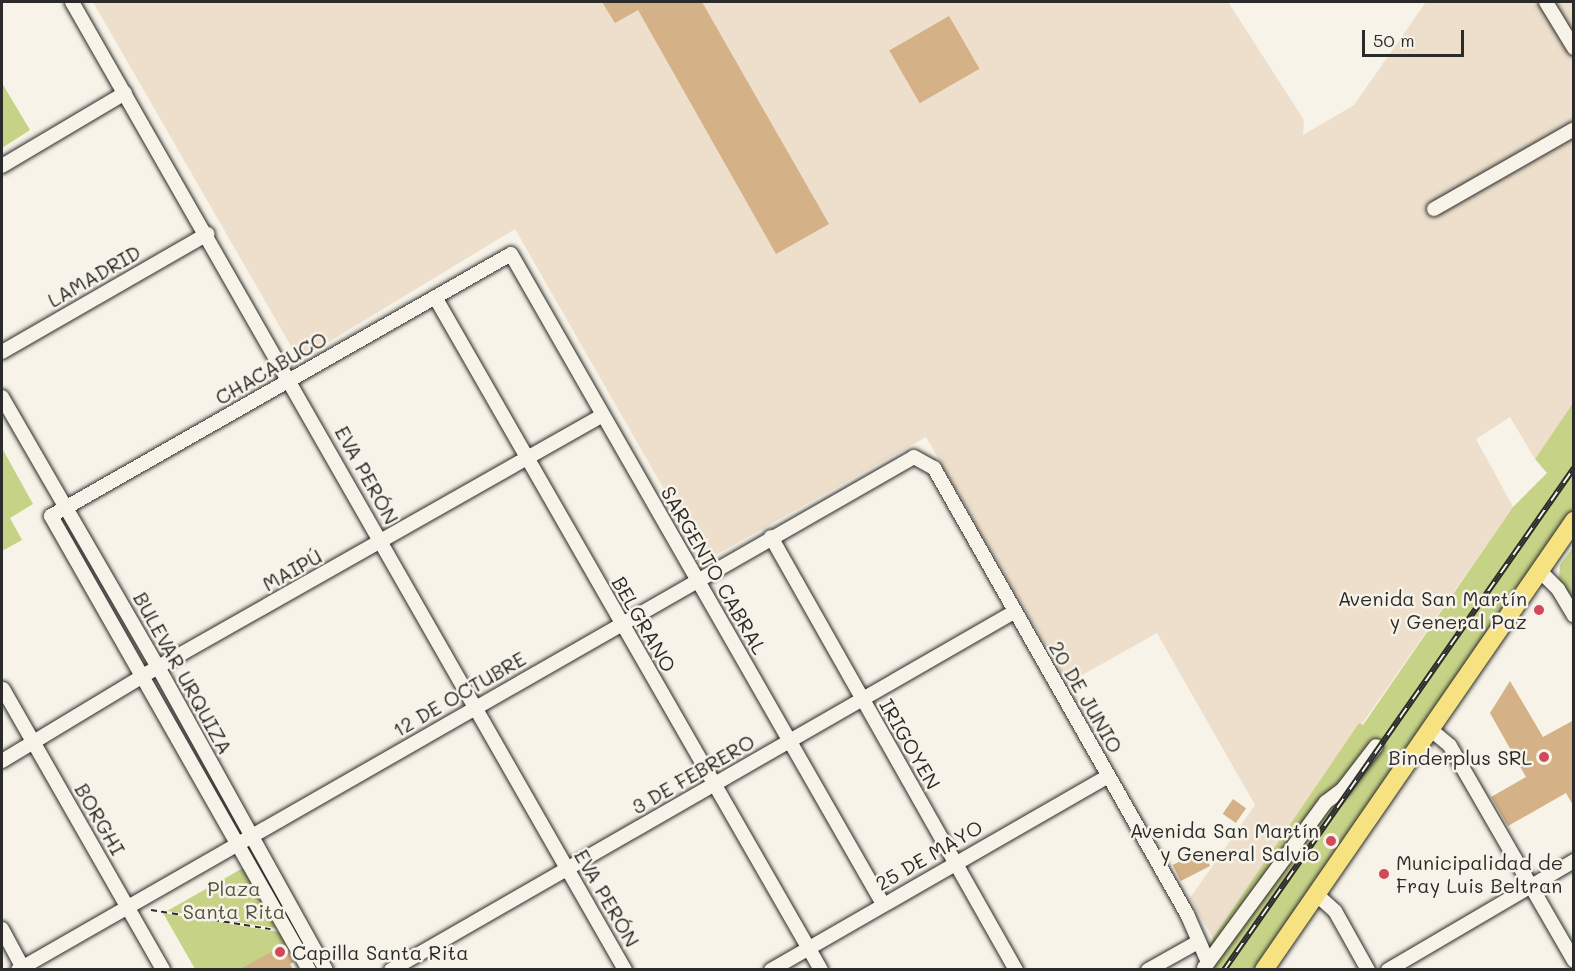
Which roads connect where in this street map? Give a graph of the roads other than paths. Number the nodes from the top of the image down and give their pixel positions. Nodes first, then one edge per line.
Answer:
1 (72, 2) edge
2 (1546, 2) edge
3 (1573, 47) edge
4 (125, 93) junction
5 (1574, 129) edge
6 (2, 166) edge
7 (1434, 209) dead end
8 (207, 234) junction
9 (511, 254) joint
10 (435, 297) junction
11 (2, 352) edge
12 (290, 380) junction
13 (2, 397) edge
14 (603, 414) junction
15 (527, 458) junction
16 (921, 459) joint
17 (66, 508) junction
18 (51, 516) joint
19 (1574, 521) edge
20 (771, 537) junction
21 (382, 542) junction
22 (1539, 570) junction
23 (697, 580) junction
24 (1014, 612) junction
25 (1574, 616) edge
26 (621, 623) junction
27 (158, 667) junction
28 (144, 676) junction
29 (3, 689) dead end
30 (863, 700) junction
31 (476, 706) junction
32 (1430, 729) junction
33 (34, 742) junction
34 (790, 742) junction
35 (1376, 746) dead end
36 (2, 761) edge
37 (1108, 776) junction
38 (714, 785) junction
39 (251, 836) junction
40 (237, 843) junction
41 (1574, 861) edge
42 (956, 863) junction
43 (568, 869) junction
44 (1530, 886) junction
45 (1316, 894) junction
46 (883, 904) junction
47 (127, 907) junction
48 (2, 929) edge
49 (1198, 942) junction
50 (808, 948) junction
51 (1574, 961) edge
52 (1205, 966) edge
53 (22, 969) edge
54 (163, 969) edge
55 (309, 969) edge
56 (326, 969) edge
57 (391, 969) edge
58 (625, 969) edge
59 (771, 969) edge
60 (821, 969) edge
61 (1016, 969) edge
62 (1148, 969) edge
63 (1264, 969) edge
64 (1368, 969) edge
65 (1388, 969) edge

1 - 4 street, EVA PERÓN
2 - 3 street
4 - 6 street
4 - 8 street, EVA PERÓN
5 - 7 street
8 - 11 street, LAMADRID
8 - 12 street, EVA PERÓN
9 - 10 street, CHACABUCO
9 - 14 street, SARGENTO CABRAL
10 - 12 street, CHACABUCO
10 - 15 street, BELGRANO
12 - 17 street, CHACABUCO
12 - 21 street, EVA PERÓN
13 - 17 street, BULEVAR URQUIZA
14 - 15 street, MAIPÚ
14 - 23 street, SARGENTO CABRAL
15 - 21 street, MAIPÚ
15 - 26 street, BELGRANO
16 - 20 street, 12 DE OCTUBRE
16 - 24 street, 20 DE JUNIO
17 - 18 street, CHACABUCO
17 - 27 street, BULEVAR URQUIZA
18 - 28 street, BULEVAR URQUIZA
19 - 22 main road
20 - 23 street, 12 DE OCTUBRE
20 - 30 street, IRIGOYEN
21 - 27 street, MAIPÚ
21 - 31 street, EVA PERÓN
22 - 25 street
22 - 32 main road
23 - 26 street, 12 DE OCTUBRE
23 - 34 street, SARGENTO CABRAL
24 - 30 street, 3 DE FEBRERO
24 - 37 street, 20 DE JUNIO
26 - 31 street, 12 DE OCTUBRE
26 - 38 street, BELGRANO
27 - 28 street, MAIPÚ
27 - 39 street, BULEVAR URQUIZA
28 - 33 street, MAIPÚ
28 - 40 street, BULEVAR URQUIZA
29 - 33 street, BORGHI
30 - 34 street, 3 DE FEBRERO
30 - 42 street, IRIGOYEN
31 - 39 street, 12 DE OCTUBRE
31 - 43 street, EVA PERÓN
32 - 44 street
32 - 45 main road
33 - 36 street, MAIPÚ
33 - 47 street, BORGHI
34 - 38 street, 3 DE FEBRERO
34 - 46 street, SARGENTO CABRAL
35 - 52 street
37 - 42 street, 25 DE MAYO
37 - 49 street, 20 DE JUNIO
38 - 43 street, 3 DE FEBRERO
38 - 50 street, BELGRANO
39 - 40 street, 12 DE OCTUBRE
39 - 56 street, BULEVAR URQUIZA
40 - 47 street, 12 DE OCTUBRE
40 - 55 street, BULEVAR URQUIZA
41 - 44 street
42 - 46 street, 25 DE MAYO
42 - 61 street, IRIGOYEN
43 - 57 street, 3 DE FEBRERO
43 - 58 street, EVA PERÓN
44 - 51 street
44 - 65 street
45 - 63 main road
45 - 64 street
46 - 50 street, 25 DE MAYO
47 - 53 street, 12 DE OCTUBRE
47 - 54 street, BORGHI
48 - 53 street
49 - 52 street, 20 DE JUNIO
49 - 62 street
50 - 59 street, 25 DE MAYO
50 - 60 street, BELGRANO

